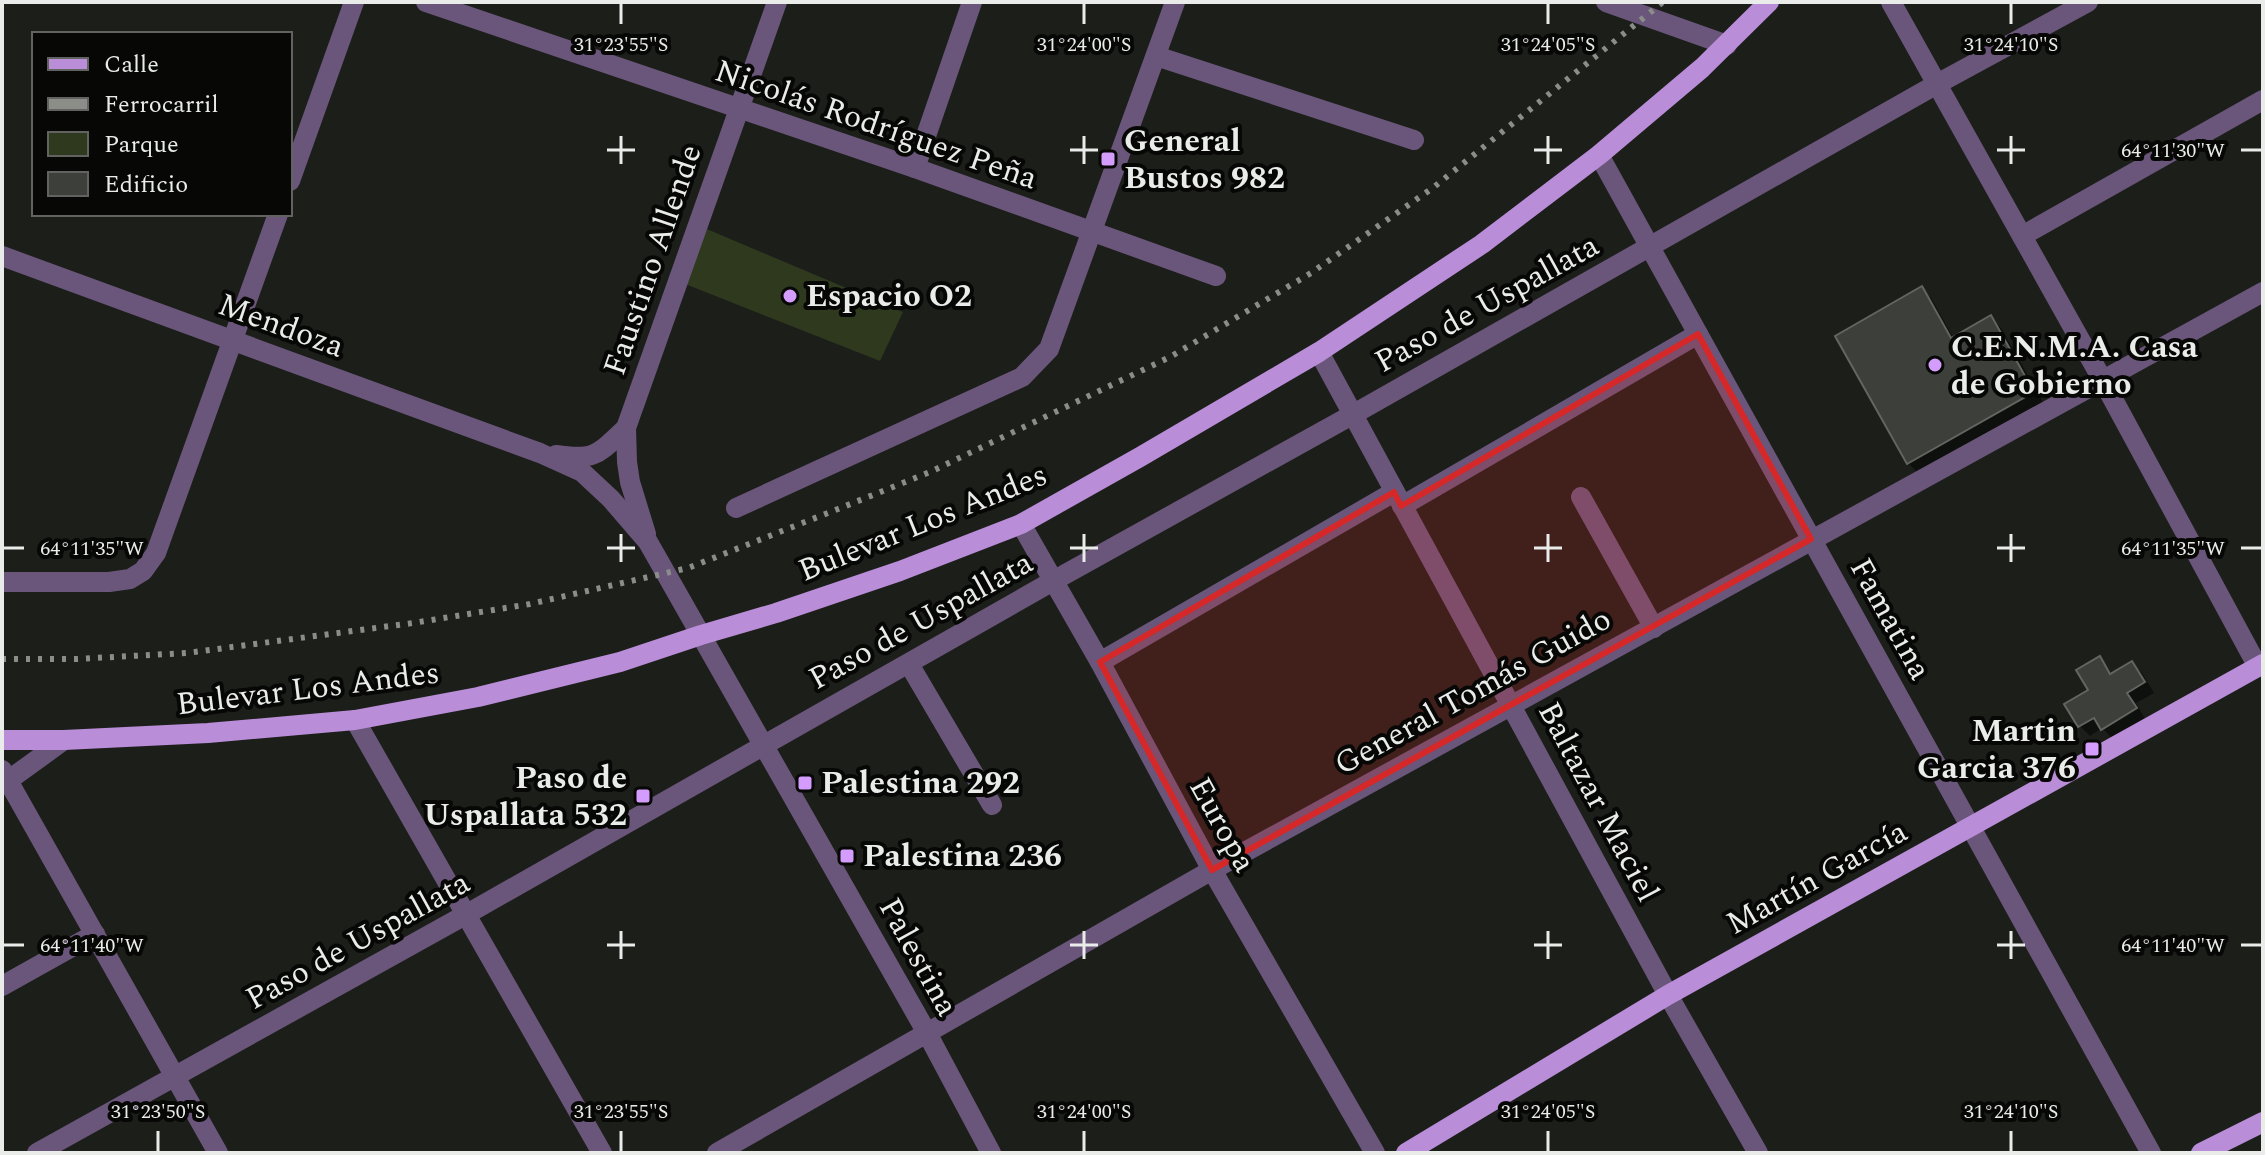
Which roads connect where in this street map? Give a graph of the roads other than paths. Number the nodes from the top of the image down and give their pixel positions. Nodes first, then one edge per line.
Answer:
1 (354, 2) edge
2 (426, 2) edge
3 (777, 2) edge
4 (972, 2) edge
5 (1175, 2) edge
6 (1606, 2) edge
7 (1769, 2) edge
8 (1891, 2) edge
9 (2088, 2) edge
10 (1727, 45) junction
11 (1156, 56) junction
12 (1937, 84) junction
13 (2263, 100) edge
14 (738, 108) junction
15 (1414, 140) dead end
16 (1599, 155) junction
17 (915, 168) junction
18 (292, 175) edge
19 (277, 216) edge
20 (1093, 233) junction
21 (2022, 236) junction
22 (1649, 247) junction
23 (2, 256) edge
24 (1216, 276) dead end
25 (2263, 292) edge
26 (1698, 334) junction
27 (232, 341) junction
28 (1319, 352) junction
29 (2102, 379) junction
30 (1352, 415) junction
31 (626, 428) junction
32 (540, 453) junction
33 (1581, 497) dead end
34 (1398, 499) junction
35 (736, 508) dead end
36 (1021, 524) junction
37 (1811, 539) junction
38 (648, 542) junction
39 (1053, 581) junction
40 (2, 582) edge
41 (1654, 628) junction
42 (701, 635) junction
43 (1100, 662) junction
44 (909, 664) junction
45 (2260, 665) edge
46 (1512, 706) junction
47 (355, 720) junction
48 (2, 740) edge
49 (64, 740) junction
50 (763, 744) junction
51 (4, 779) edge
52 (992, 805) dead end
53 (1971, 827) junction
54 (1212, 870) junction
55 (467, 914) junction
56 (95, 934) junction
57 (2, 986) edge
58 (1668, 995) junction
59 (927, 1033) junction
60 (175, 1078) junction
61 (2263, 1122) edge
62 (37, 1153) edge
63 (218, 1153) edge
64 (602, 1153) edge
65 (717, 1153) edge
66 (991, 1153) edge
67 (1375, 1153) edge
68 (1406, 1153) edge
69 (1758, 1153) edge
70 (2151, 1153) edge
71 (2201, 1153) edge

1 - 18 street
2 - 14 street, Nicolás Rodríguez Peña
3 - 14 street, Faustino Allende
4 - 17 street
5 - 11 street
6 - 10 street
7 - 10 main road, Bulevar Los Andes
8 - 12 street
9 - 12 street, Paso de Uspallata
10 - 16 main road, Bulevar Los Andes
11 - 15 street
11 - 20 street
12 - 21 street
12 - 22 street, Paso de Uspallata
13 - 21 street
14 - 17 street, Nicolás Rodríguez Peña
14 - 31 street, Faustino Allende
16 - 22 street, Famatina
16 - 28 main road, Bulevar Los Andes
17 - 20 street, Nicolás Rodríguez Peña
19 - 27 street
20 - 24 street, Nicolás Rodríguez Peña
20 - 35 street
21 - 29 street
22 - 26 street, Famatina
22 - 30 street, Paso de Uspallata
23 - 27 street, Mendoza
25 - 29 street, General Tomás Guido
26 - 34 street
26 - 37 street, Famatina
27 - 32 street, Mendoza
27 - 40 street
28 - 30 street, Baltazar Maciel
28 - 36 main road, Bulevar Los Andes
29 - 37 street, General Tomás Guido
29 - 45 street
30 - 34 street, Baltazar Maciel
30 - 39 street, Paso de Uspallata
31 - 32 street, Mendoza
31 - 38 street, Faustino Allende
32 - 38 street, Mendoza
33 - 41 street
34 - 43 street
34 - 46 street, Baltazar Maciel
36 - 39 street, Europa
36 - 42 main road, Bulevar Los Andes
37 - 41 street, General Tomás Guido
37 - 53 street, Famatina
38 - 42 street, Palestina
39 - 43 street, Europa
39 - 44 street, Paso de Uspallata
41 - 46 street, General Tomás Guido
42 - 47 main road, Bulevar Los Andes
42 - 50 street, Palestina
43 - 54 street, Europa
44 - 50 street, Paso de Uspallata
44 - 52 street
45 - 53 main road, Martín García
46 - 54 street, General Tomás Guido
46 - 58 street, Baltazar Maciel
47 - 49 main road, Bulevar Los Andes
47 - 55 street
48 - 49 main road, Bulevar Los Andes
49 - 51 street
50 - 55 street, Paso de Uspallata
50 - 59 street, Palestina
51 - 56 street
53 - 58 main road, Martín García
53 - 70 street, Famatina
54 - 59 street, General Tomás Guido
54 - 67 street, Europa
55 - 60 street, Paso de Uspallata
55 - 64 street
56 - 57 street
56 - 60 street
58 - 68 main road, Martín García
58 - 69 street, Baltazar Maciel
59 - 65 street, General Tomás Guido
59 - 66 street, Palestina
60 - 62 street, Paso de Uspallata
60 - 63 street
61 - 71 main road

